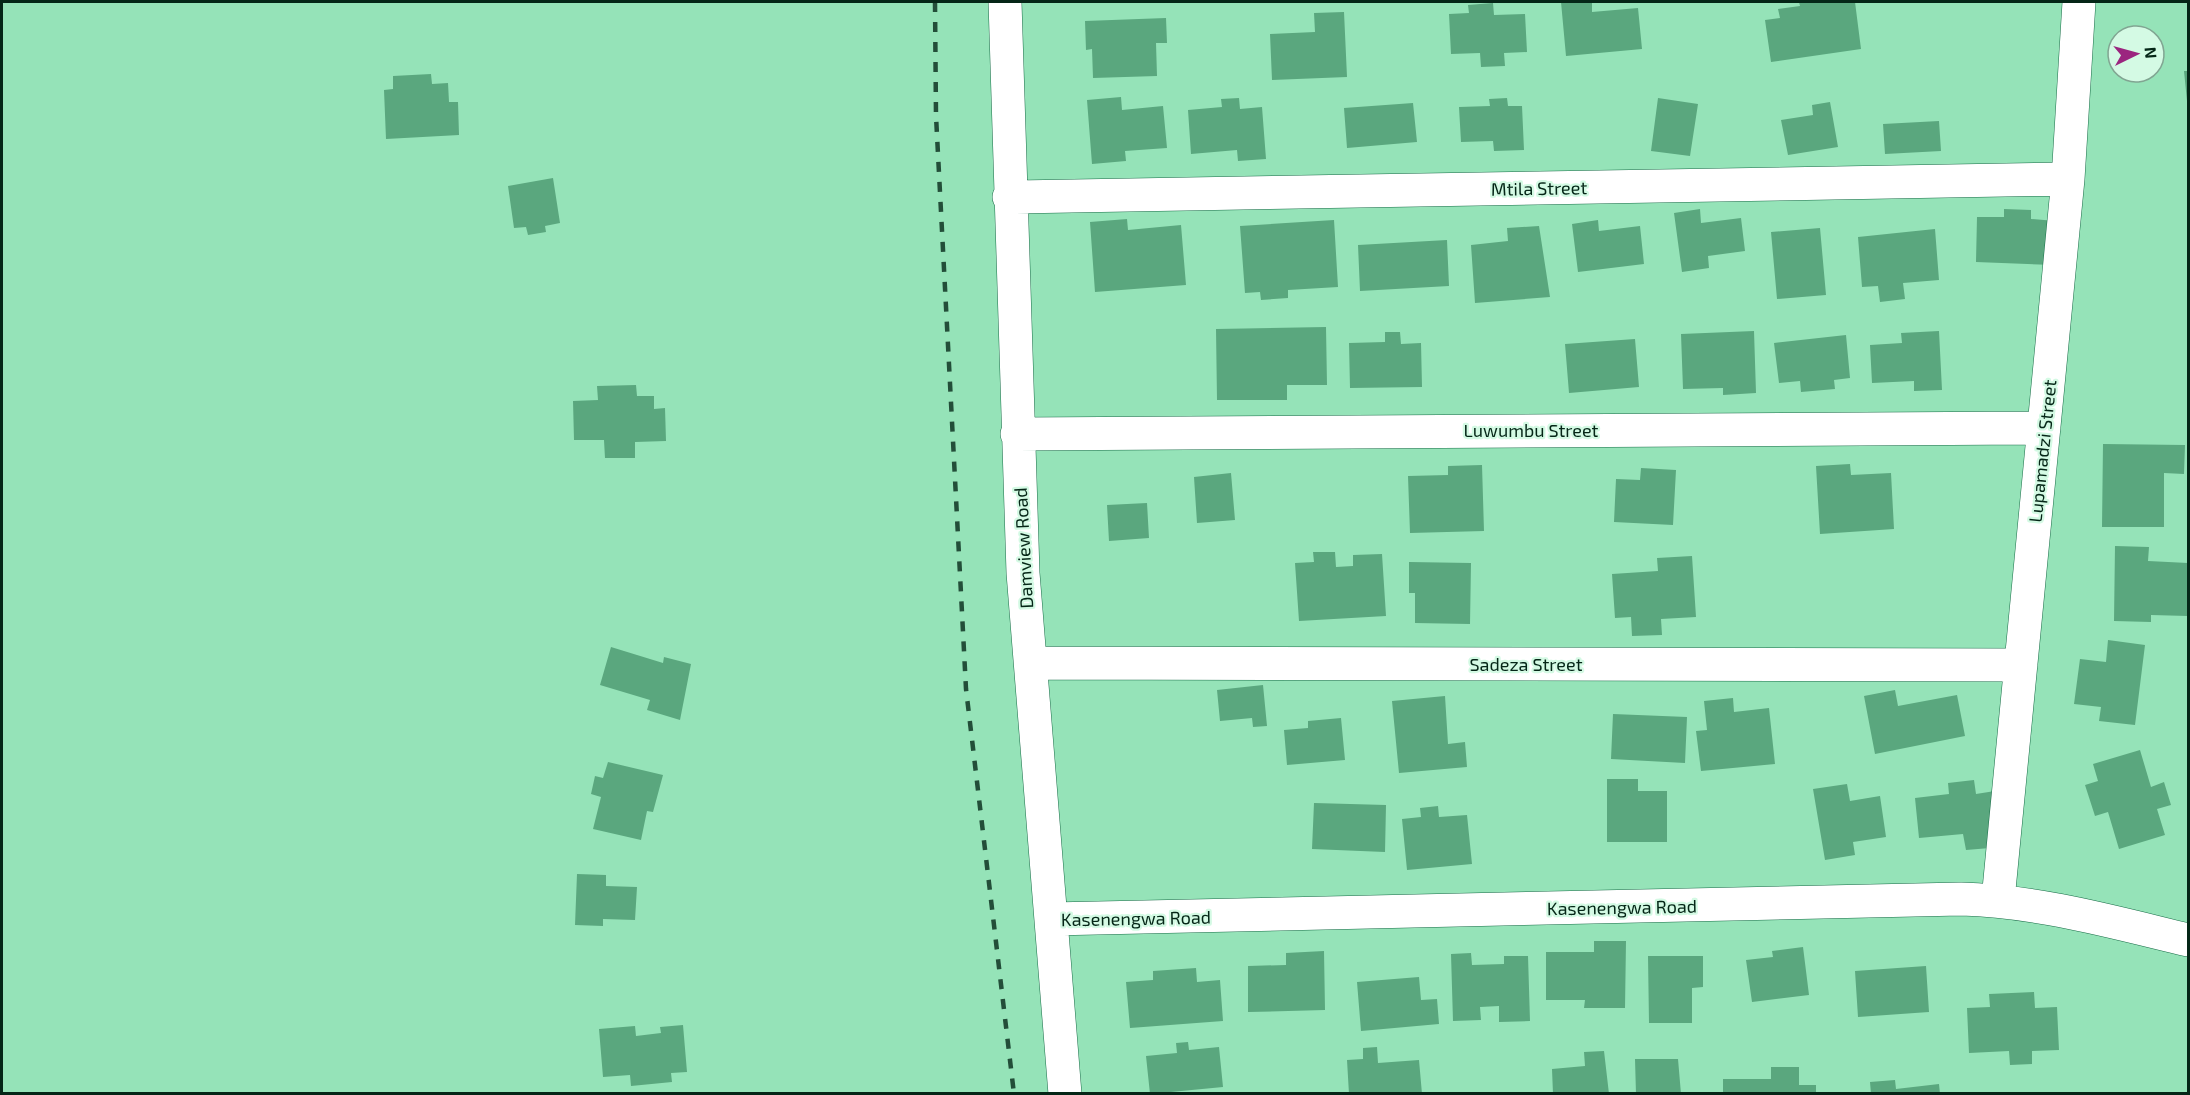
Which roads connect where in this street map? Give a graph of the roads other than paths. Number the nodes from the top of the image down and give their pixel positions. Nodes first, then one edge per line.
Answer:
1 (1005, 2) edge
2 (2079, 2) edge
3 (2068, 179) junction
4 (1009, 197) junction
5 (2044, 428) junction
6 (1017, 434) junction
7 (1031, 663) junction
8 (2021, 665) junction
9 (1998, 900) junction
10 (1052, 920) junction
11 (2188, 940) edge
12 (1065, 1094) edge

1 - 4 street, Damview Road
2 - 3 street, Lupamadzi Street
3 - 4 street, Mtila Street
3 - 5 street, Lupamadzi Street
4 - 6 street, Damview Road
5 - 6 street, Luwumbu Street
5 - 8 street, Lupamadzi Street
6 - 7 street, Damview Road
7 - 8 street, Sadeza Street
7 - 10 street, Damview Road
8 - 9 street, Lupamadzi Street
9 - 10 street, Kasenengwa Road
9 - 11 street, Kasenengwa Road
10 - 12 street, Damview Road

